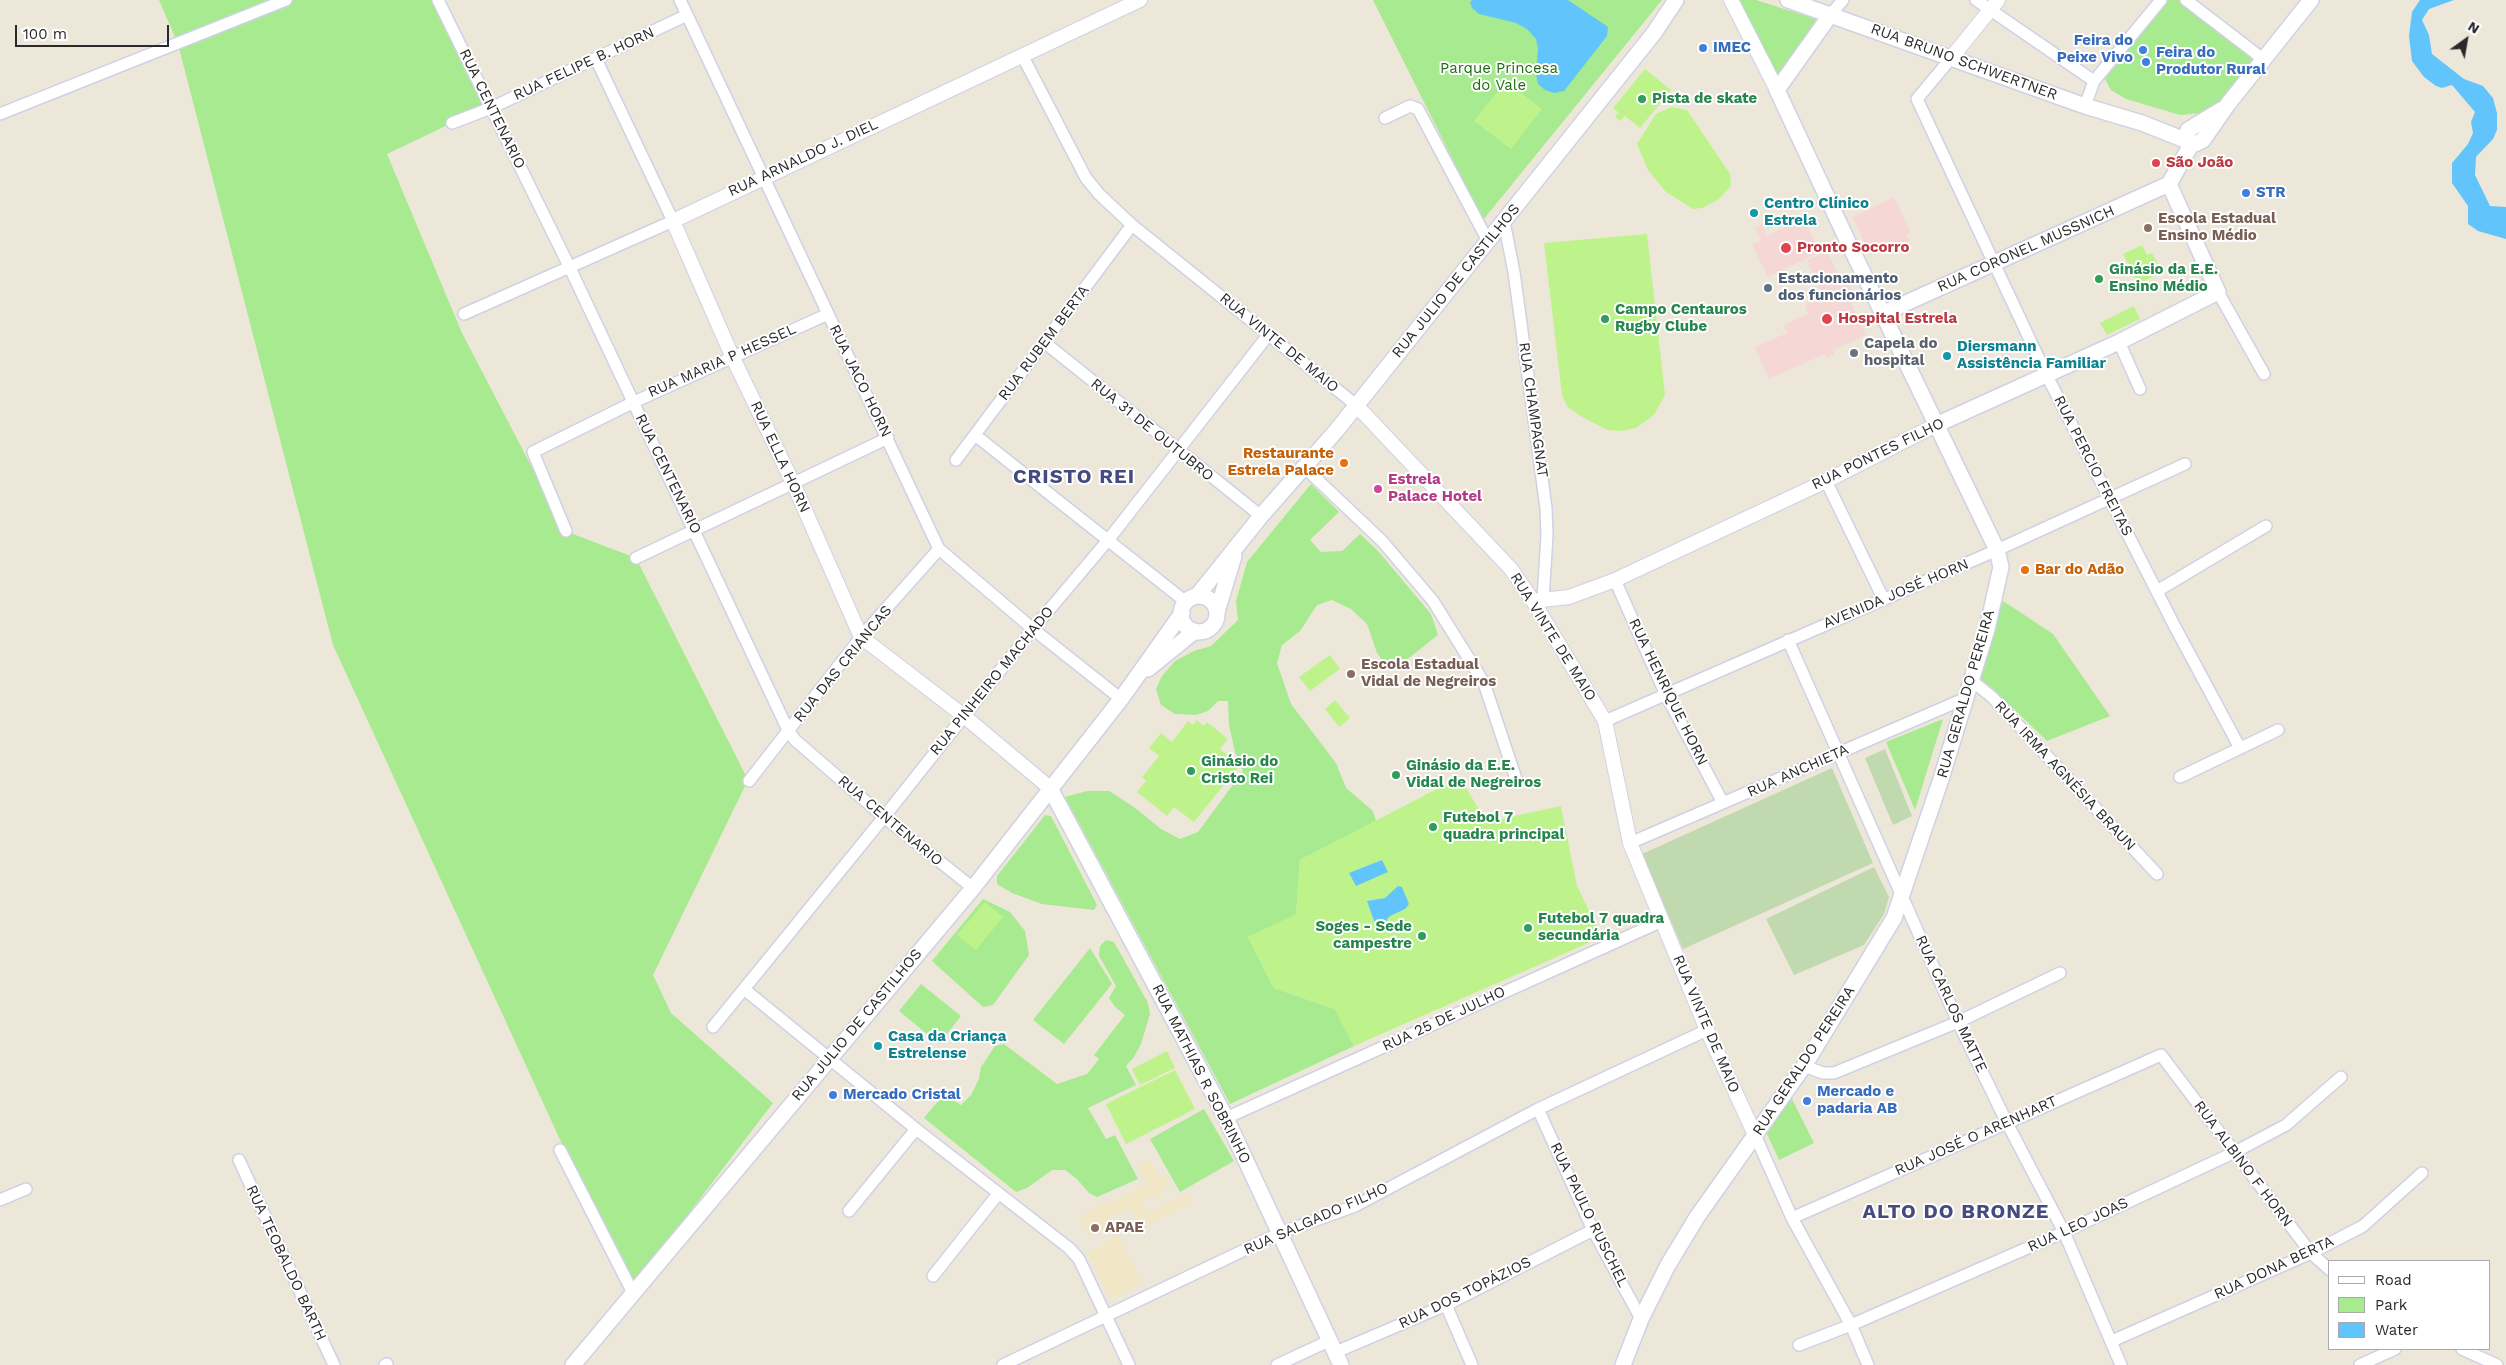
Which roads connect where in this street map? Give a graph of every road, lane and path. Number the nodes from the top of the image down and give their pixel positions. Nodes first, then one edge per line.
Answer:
1 (286, 0) edge
2 (438, 0) edge
3 (680, 0) edge
4 (1140, 0) edge
5 (1686, 0) edge
6 (1732, 0) edge
7 (1788, 0) edge
8 (1843, 0) edge
9 (1976, 0) edge
10 (2161, 0) edge
11 (2186, 0) edge
12 (2311, 0) edge
13 (1673, 4) edge
14 (1994, 6) edge
15 (687, 14) junction
16 (1831, 14) junction
17 (1855, 23) junction
18 (1816, 33) junction
19 (1022, 55) junction
20 (1952, 57) junction
21 (596, 59) junction
22 (2263, 59) junction
23 (2094, 81) junction
24 (1777, 90) junction
25 (2085, 106) junction
26 (490, 108) junction
27 (0, 114) edge
28 (1385, 118) dead end
29 (452, 123) dead end
30 (2142, 123) junction
31 (2169, 135) junction
32 (2194, 136) junction
33 (2182, 162) junction
34 (764, 176) junction
35 (2168, 184) junction
36 (673, 220) junction
37 (1504, 222) junction
38 (1132, 225) junction
39 (1488, 241) junction
40 (1995, 264) junction
41 (569, 266) junction
42 (2218, 292) junction
43 (1884, 313) junction
44 (464, 314) dead end
45 (828, 314) junction
46 (1269, 334) junction
47 (1044, 342) junction
48 (2119, 342) junction
49 (732, 356) junction
50 (2046, 374) junction
51 (2264, 374) dead end
52 (2140, 390) dead end
53 (634, 402) junction
54 (1356, 405) junction
55 (1938, 424) junction
56 (975, 435) junction
57 (888, 438) junction
58 (1177, 450) junction
59 (956, 460) dead end
60 (2185, 464) dead end
61 (1304, 467) junction
62 (1826, 481) junction
63 (793, 483) junction
64 (2110, 499) junction
65 (1261, 516) junction
66 (2266, 526) dead end
67 (695, 528) junction
68 (566, 531) dead end
69 (1109, 539) junction
70 (1236, 548) junction
71 (939, 549) junction
72 (1997, 550) junction
73 (636, 558) dead end
74 (1615, 580) junction
75 (2157, 591) junction
76 (1883, 598) junction
77 (1538, 600) junction
78 (1188, 604) junction
79 (1217, 612) junction
80 (1033, 629) junction
81 (1195, 631) junction
82 (861, 638) junction
83 (1788, 640) junction
84 (1135, 680) junction
85 (1971, 680) junction
86 (1665, 694) junction
87 (1966, 698) junction
88 (1121, 699) junction
89 (964, 716) junction
90 (1605, 721) junction
91 (788, 730) junction
92 (2278, 730) dead end
93 (2240, 748) junction
94 (1840, 753) junction
95 (2180, 777) dead end
96 (1516, 780) dead end
97 (750, 781) dead end
98 (1050, 788) junction
99 (1723, 803) junction
100 (884, 817) junction
101 (1630, 843) junction
102 (2157, 874) dead end
103 (973, 888) junction
104 (1902, 898) junction
105 (1662, 921) junction
106 (2060, 973) dead end
107 (744, 989) junction
108 (1958, 1022) junction
109 (713, 1027) dead end
110 (1707, 1030) junction
111 (2161, 1055) joint
112 (828, 1059) junction
113 (1804, 1066) junction
114 (2341, 1076) dead end
115 (1538, 1109) junction
116 (1226, 1118) junction
117 (2006, 1123) junction
118 (916, 1130) junction
119 (1755, 1135) junction
120 (560, 1150) dead end
121 (2233, 1153) junction
122 (239, 1160) dead end
123 (2422, 1174) dead end
124 (26, 1189) dead end
125 (998, 1194) junction
126 (0, 1200) edge
127 (849, 1211) dead end
128 (1792, 1218) junction
129 (1593, 1230) junction
130 (2064, 1232) junction
131 (1280, 1233) junction
132 (2311, 1253) junction
133 (2328, 1268) edge
134 (933, 1276) dead end
135 (632, 1291) junction
136 (1446, 1305) junction
137 (1104, 1316) junction
138 (1641, 1319) junction
139 (1851, 1325) junction
140 (2112, 1341) junction
141 (1799, 1345) dead end
142 (2392, 1350) edge
143 (2464, 1350) edge
144 (1336, 1352) edge
145 (334, 1365) edge
146 (573, 1365) edge
147 (1003, 1365) edge
148 (1129, 1365) edge
149 (1277, 1365) edge
150 (1472, 1365) edge
151 (1623, 1365) edge
152 (1868, 1365) edge
153 (2121, 1365) edge
154 (2360, 1365) edge
155 (2497, 1365) edge

1 - 27 street
2 - 26 street, RUA CENTENARIO
3 - 15 street, RUA JACO HORN
4 - 19 street, RUA ARNALDO J. DIEL
5 - 13 main road, RUA JULIO DE CASTILHOS
6 - 24 street, RUA GERALDO PEREIRA
7 - 16 main road, RUA BRUNO SCHWERTNER
8 - 16 street
9 - 14 street
10 - 23 street
11 - 22 street
12 - 22 main road
13 - 37 main road, RUA JULIO DE CASTILHOS
14 - 20 street
14 - 23 street
15 - 21 street, RUA FELIPE B. HORN
15 - 34 street, RUA JACO HORN
16 - 17 main road, RUA BRUNO SCHWERTNER
16 - 18 main road
17 - 18 main road
17 - 20 main road, RUA BRUNO SCHWERTNER
18 - 24 main road
19 - 34 street, RUA ARNALDO J. DIEL
19 - 38 street, RUA VINTE DE MAIO
20 - 25 main road, RUA BRUNO SCHWERTNER
20 - 40 street, RUA PERCIO FREITAS
21 - 26 street, RUA FELIPE B. HORN
21 - 36 street, RUA ELLA HORN
22 - 32 main road
23 - 25 street
24 - 43 main road, RUA GERALDO PEREIRA
25 - 30 main road, RUA BRUNO SCHWERTNER
26 - 29 street, RUA FELIPE B. HORN
26 - 41 street, RUA CENTENARIO
28 - 39 street
30 - 31 main road, RUA BRUNO SCHWERTNER
30 - 32 main road, RUA BRUNO SCHWERTNER
31 - 32 main road, RUA BRUNO SCHWERTNER
31 - 33 main road
32 - 33 main road
33 - 35 main road
34 - 36 street, RUA ARNALDO J. DIEL
34 - 45 street, RUA JACO HORN
35 - 40 main road, RUA CORONEL MUSSNICH
35 - 42 main road
36 - 41 street, RUA ARNALDO J. DIEL
36 - 49 street, RUA ELLA HORN
37 - 39 main road, RUA JULIO DE CASTILHOS
37 - 77 street, RUA CHAMPAGNAT
38 - 46 street, RUA VINTE DE MAIO
38 - 47 street, RUA RUBEM BERTA
39 - 54 main road, RUA JULIO DE CASTILHOS
40 - 43 main road, RUA CORONEL MUSSNICH
40 - 50 street, RUA PERCIO FREITAS
41 - 44 street, RUA ARNALDO J. DIEL
41 - 53 street, RUA CENTENARIO
42 - 48 main road, RUA PONTES FILHO
42 - 51 street
43 - 55 main road, RUA GERALDO PEREIRA
45 - 49 street, RUA MARIA P HESSEL
45 - 57 street, RUA JACO HORN
46 - 54 street, RUA VINTE DE MAIO
46 - 58 street, RUA PINHEIRO MACHADO
47 - 56 street, RUA RUBEM BERTA
47 - 58 street, RUA 31 DE OUTUBRO
48 - 50 main road, RUA PONTES FILHO
48 - 52 street
49 - 53 street, RUA MARIA P HESSEL
49 - 63 street, RUA ELLA HORN
50 - 55 main road, RUA PONTES FILHO
50 - 64 street, RUA PERCIO FREITAS
53 - 67 street, RUA CENTENARIO
53 - 68 street, RUA MARIA P HESSEL
54 - 61 main road, RUA JULIO DE CASTILHOS
54 - 77 street, RUA VINTE DE MAIO
55 - 62 street, RUA PONTES FILHO
55 - 72 main road, RUA GERALDO PEREIRA
56 - 59 street, RUA RUBEM BERTA
56 - 69 street
57 - 63 street
57 - 71 street, RUA JACO HORN
58 - 65 street, RUA 31 DE OUTUBRO
58 - 69 street, RUA PINHEIRO MACHADO
60 - 64 street, AVENIDA JOSÉ HORN
61 - 65 main road, RUA JULIO DE CASTILHOS
61 - 96 street
62 - 74 street, RUA PONTES FILHO
62 - 76 street
63 - 67 street
63 - 82 street, RUA ELLA HORN
64 - 72 street, AVENIDA JOSÉ HORN
64 - 75 street, RUA PERCIO FREITAS
65 - 70 main road, RUA JULIO DE CASTILHOS
66 - 75 street
67 - 73 street
67 - 91 street, RUA CENTENARIO
69 - 78 street
69 - 80 street, RUA PINHEIRO MACHADO
70 - 78 main road, RUA JULIO DE CASTILHOS
70 - 79 main road, RUA JULIO DE CASTILHOS
71 - 80 street, RUA JACO HORN
71 - 82 street, RUA DAS CRIANCAS
72 - 76 street, AVENIDA JOSÉ HORN
72 - 85 main road, RUA GERALDO PEREIRA
74 - 77 street, RUA PONTES FILHO
74 - 86 street, RUA HENRIQUE HORN
75 - 93 street, RUA PERCIO FREITAS
76 - 83 street, AVENIDA JOSÉ HORN
77 - 90 street, RUA VINTE DE MAIO
78 - 79 main road
78 - 81 main road
78 - 84 main road, RUA JULIO DE CASTILHOS
79 - 81 main road
80 - 88 street, RUA JACO HORN
80 - 89 street, RUA PINHEIRO MACHADO
81 - 84 main road, RUA JULIO DE CASTILHOS
82 - 89 street, RUA ELLA HORN
82 - 91 street, RUA DAS CRIANCAS
83 - 86 street, AVENIDA JOSÉ HORN
83 - 94 street, RUA CARLOS MATTE
84 - 88 main road, RUA JULIO DE CASTILHOS
85 - 87 main road, RUA GERALDO PEREIRA
85 - 102 street, RUA IRMA AGNÉSIA BRAUN
86 - 90 street, AVENIDA JOSÉ HORN
86 - 99 street, RUA HENRIQUE HORN
87 - 94 street, RUA ANCHIETA
87 - 104 main road, RUA GERALDO PEREIRA
88 - 98 main road, RUA JULIO DE CASTILHOS
89 - 98 street, RUA ELLA HORN
89 - 100 street, RUA PINHEIRO MACHADO
90 - 101 street, RUA VINTE DE MAIO
91 - 97 street, RUA DAS CRIANCAS
91 - 100 street, RUA CENTENARIO
92 - 93 street
93 - 95 street
94 - 99 street, RUA ANCHIETA
94 - 104 street, RUA CARLOS MATTE
98 - 103 main road, RUA JULIO DE CASTILHOS
98 - 116 main road, RUA MATHIAS R SOBRINHO
99 - 101 street, RUA ANCHIETA
100 - 103 street, RUA CENTENARIO
100 - 107 street, RUA PINHEIRO MACHADO
101 - 105 street, RUA VINTE DE MAIO
103 - 112 main road, RUA JULIO DE CASTILHOS
104 - 108 street, RUA CARLOS MATTE
104 - 113 main road, RUA GERALDO PEREIRA
105 - 110 street, RUA VINTE DE MAIO
105 - 116 street, RUA 25 DE JULHO
106 - 108 street
107 - 109 street, RUA PINHEIRO MACHADO
107 - 112 street
108 - 113 street
108 - 117 street, RUA CARLOS MATTE
110 - 115 street, RUA SALGADO FILHO
110 - 119 street, RUA VINTE DE MAIO
111 - 117 street, RUA JOSÉ O ARENHART
111 - 121 street, RUA ALBINO F HORN
112 - 118 street
112 - 135 main road, RUA JULIO DE CASTILHOS
113 - 119 main road, RUA GERALDO PEREIRA
114 - 121 street, RUA LEO JOAS
115 - 129 street, RUA PAULO RUSCHEL
115 - 131 street, RUA SALGADO FILHO
116 - 131 main road, RUA MATHIAS R SOBRINHO
117 - 128 street, RUA JOSÉ O ARENHART
117 - 130 street, RUA CARLOS MATTE
118 - 125 street
118 - 127 street
119 - 128 street, RUA VINTE DE MAIO
119 - 138 main road, RUA GERALDO PEREIRA
120 - 135 street
121 - 130 street, RUA LEO JOAS
121 - 132 street, RUA ALBINO F HORN
122 - 145 street, RUA TEOBALDO BARTH
123 - 132 street, RUA DONA BERTA
124 - 126 street
125 - 134 street
125 - 137 street
128 - 139 street, RUA VINTE DE MAIO
129 - 136 street, RUA DOS TOPÁZIOS
129 - 138 street, RUA PAULO RUSCHEL
130 - 139 street, RUA LEO JOAS
130 - 140 street, RUA CARLOS MATTE
131 - 137 street, RUA SALGADO FILHO
131 - 144 main road, RUA MATHIAS R SOBRINHO
132 - 133 street, RUA ALBINO F HORN
132 - 140 street, RUA DONA BERTA
135 - 146 main road, RUA JULIO DE CASTILHOS
136 - 144 street, RUA DOS TOPÁZIOS
136 - 150 street
137 - 147 street, RUA SALGADO FILHO
137 - 148 street
138 - 151 main road, RUA GERALDO PEREIRA
139 - 141 street, RUA LEO JOAS
139 - 152 street, RUA VINTE DE MAIO
140 - 153 street, RUA CARLOS MATTE
142 - 154 street
143 - 155 street
144 - 149 street, RUA DOS TOPÁZIOS

